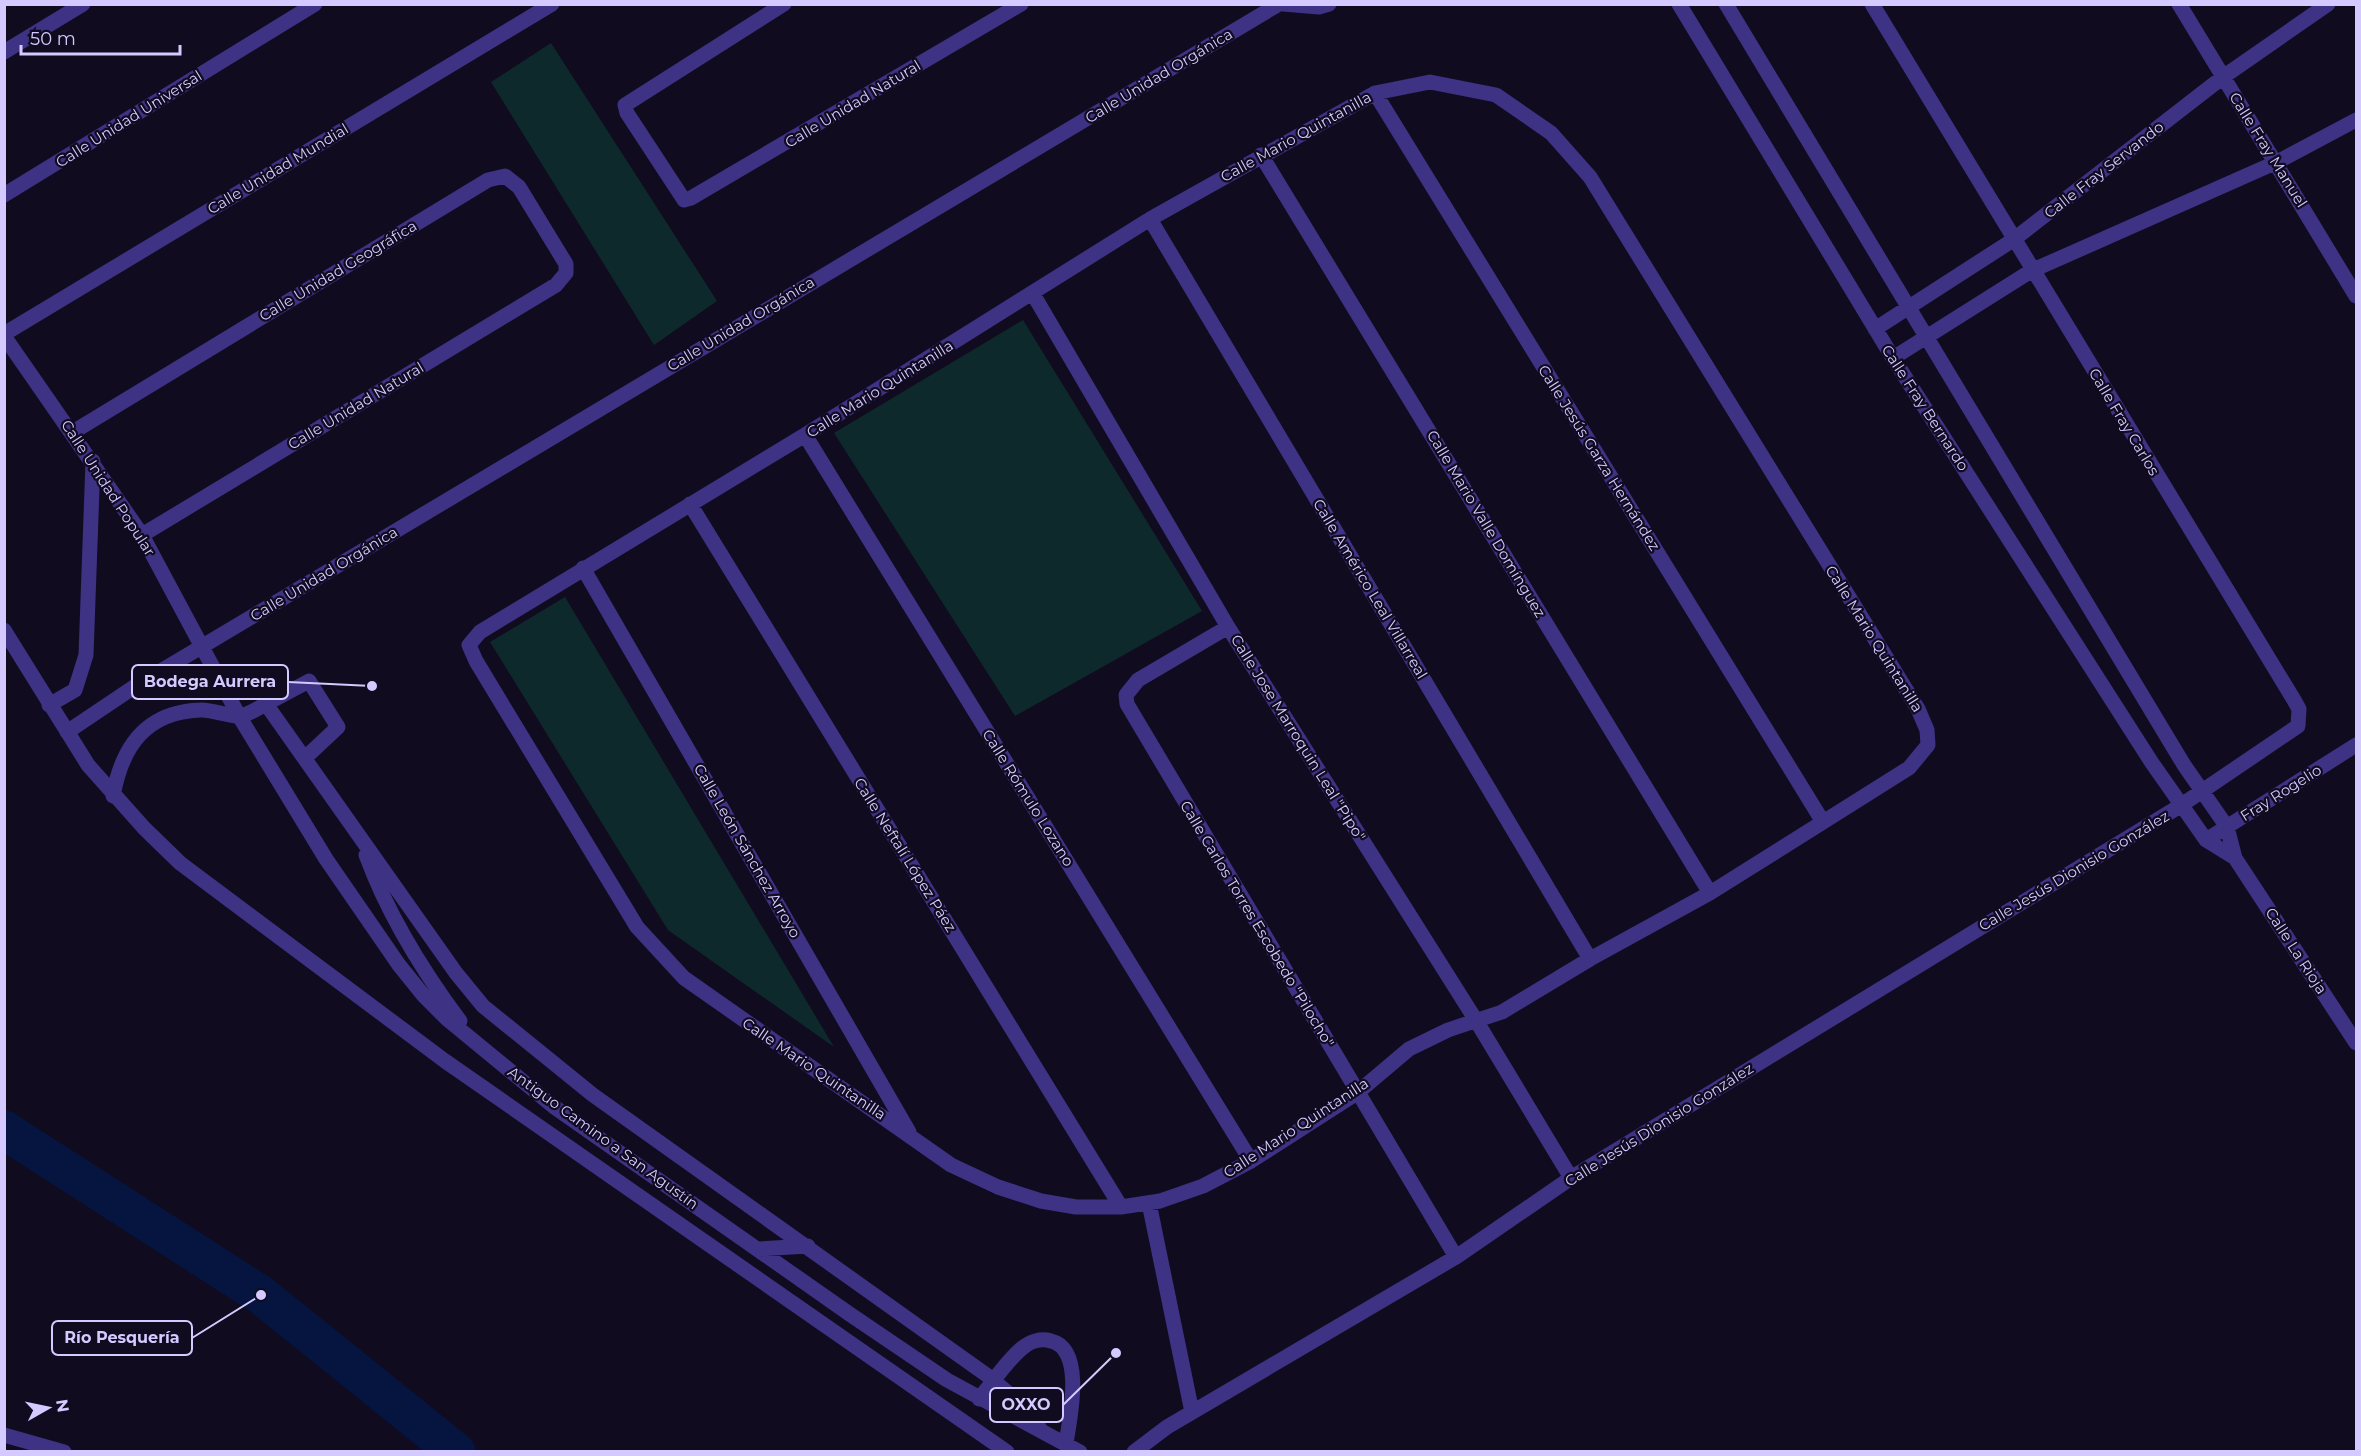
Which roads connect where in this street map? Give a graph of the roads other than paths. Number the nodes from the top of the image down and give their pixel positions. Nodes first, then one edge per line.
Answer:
1 (83, 4) edge
2 (315, 4) edge
3 (552, 4) edge
4 (784, 4) edge
5 (1021, 4) edge
6 (1281, 4) edge
7 (1329, 4) edge
8 (1679, 4) edge
9 (1726, 4) edge
10 (1872, 4) edge
11 (2179, 4) edge
12 (2328, 4) edge
13 (4, 52) edge
14 (2223, 77) junction
15 (1375, 93) junction
16 (2356, 120) edge
17 (1262, 154) junction
18 (2277, 162) junction
19 (4, 195) edge
20 (1150, 219) junction
21 (2013, 240) junction
22 (2031, 271) junction
23 (566, 273) joint
24 (1033, 294) junction
25 (2356, 296) edge
26 (1908, 309) junction
27 (1875, 329) junction
28 (4, 335) edge
29 (1924, 337) junction
30 (1893, 358) junction
31 (73, 432) junction
32 (805, 435) junction
33 (93, 461) junction
34 (690, 504) junction
35 (142, 535) junction
36 (583, 568) junction
37 (1228, 627) junction
38 (4, 630) edge
39 (203, 646) junction
40 (266, 704) junction
41 (49, 705) junction
42 (239, 716) junction
43 (67, 732) junction
44 (2356, 745) edge
45 (306, 757) junction
46 (2201, 791) junction
47 (114, 795) junction
48 (2184, 803) junction
49 (1823, 822) junction
50 (2227, 827) junction
51 (360, 838) junction
52 (2206, 840) junction
53 (2235, 858) junction
54 (1710, 893) junction
55 (1590, 959) junction
56 (1477, 1022) junction
57 (476, 1043) junction
58 (2356, 1043) edge
59 (1357, 1093) junction
60 (911, 1135) junction
61 (1251, 1161) junction
62 (1571, 1178) junction
63 (1149, 1203) junction
64 (1121, 1206) junction
65 (808, 1246) junction
66 (759, 1249) junction
67 (1456, 1257) junction
68 (994, 1381) junction
69 (979, 1399) junction
70 (1192, 1412) junction
71 (1040, 1429) junction
72 (4, 1435) edge
73 (1066, 1443) junction
74 (64, 1452) edge
75 (1007, 1452) edge
76 (1080, 1452) edge
77 (1134, 1452) edge

1 - 13 street
2 - 19 street, Calle Unidad Universal
3 - 28 street, Calle Unidad Mundial
4 - 5 street, Calle Unidad Natural
6 - 7 street, Calle Unidad Orgánica
6 - 39 street, Calle Unidad Orgánica
8 - 27 street, Calle Fray Bernardo
9 - 26 street
10 - 21 street, Calle Fray Carlos
11 - 14 street, Calle Fray Manuel
12 - 14 street, Calle Fray Servando
14 - 18 street, Calle Fray Manuel
14 - 21 street, Calle Fray Servando
15 - 17 street, Calle Mario Quintanilla
15 - 49 street, Calle Jesús Garza Hernández
15 - 49 street, Calle Mario Quintanilla
16 - 18 street
17 - 20 street, Calle Mario Quintanilla
17 - 54 street, Calle Mario Valle Domínguez
18 - 22 street
18 - 25 street, Calle Fray Manuel
20 - 24 street, Calle Mario Quintanilla
20 - 55 street, Calle Américo Leal Villarreal
21 - 22 street, Calle Fray Carlos
21 - 26 street, Calle Fray Servando
22 - 29 street
22 - 46 street, Calle Fray Carlos
23 - 31 street, Calle Unidad Geográfica
23 - 35 street, Calle Unidad Natural
24 - 32 street, Calle Mario Quintanilla
24 - 37 street, Calle Jose Marroquin Leal "Pipo"
26 - 27 street, Calle Fray Servando
26 - 29 street
27 - 30 street, Calle Fray Bernardo
28 - 31 street, Calle Unidad Popular
29 - 30 street
29 - 46 street
30 - 48 street, Calle Fray Bernardo
31 - 33 street, Calle Unidad Popular
32 - 34 street, Calle Mario Quintanilla
32 - 61 street, Calle Rómulo Lozano
33 - 35 street, Calle Unidad Popular
33 - 41 street
34 - 36 street, Calle Mario Quintanilla
34 - 64 street, Calle Neftalí López Páez
35 - 39 street, Calle Unidad Popular
36 - 60 street, Calle León Sánchez Arroyo
36 - 60 street, Calle Mario Quintanilla
37 - 56 street, Calle Jose Marroquin Leal "Pipo"
37 - 59 street, Calle Carlos Torres Escobedo "Pilocho"
38 - 41 street, Antiguo Camino a San Agustín
39 - 42 street, Antiguo Camino a San Agustín
39 - 43 street, Calle Unidad Orgánica
40 - 42 street
40 - 45 street
40 - 45 street
41 - 43 street, Antiguo Camino a San Agustín
42 - 47 street
42 - 57 street, Antiguo Camino a San Agustín
43 - 47 street, Antiguo Camino a San Agustín
44 - 50 street, Fray Rogelio
45 - 51 street
46 - 48 street, Calle Fray Carlos
46 - 50 street, Calle La Rioja
47 - 75 street, Antiguo Camino a San Agustín
48 - 52 street, Calle La Rioja
48 - 62 street, Calle Jesús Dionisio González
49 - 54 street, Calle Mario Quintanilla
50 - 52 street, Fray Rogelio
50 - 53 street, Calle La Rioja
51 - 57 street
51 - 65 street
52 - 53 street, Calle La Rioja
53 - 58 street, Calle La Rioja
54 - 55 street, Calle Mario Quintanilla
55 - 56 street, Calle Mario Quintanilla
56 - 59 street, Calle Mario Quintanilla
56 - 62 street, Calle Jose Marroquin Leal "Pipo"
57 - 66 street, Antiguo Camino a San Agustín
59 - 61 street, Calle Mario Quintanilla
59 - 67 street, Calle Carlos Torres Escobedo "Pilocho"
60 - 64 street, Calle Mario Quintanilla
61 - 63 street, Calle Mario Quintanilla
62 - 67 street, Calle Jesús Dionisio González
63 - 64 street, Calle Mario Quintanilla
63 - 70 street
65 - 66 street
65 - 68 street
66 - 69 street, Antiguo Camino a San Agustín
67 - 70 street, Calle Jesús Dionisio González
68 - 69 street
68 - 71 street
68 - 73 street
69 - 71 street, Antiguo Camino a San Agustín
70 - 77 street, Calle Jesús Dionisio González
71 - 73 street, Antiguo Camino a San Agustín
72 - 74 street
73 - 76 street, Antiguo Camino a San Agustín

